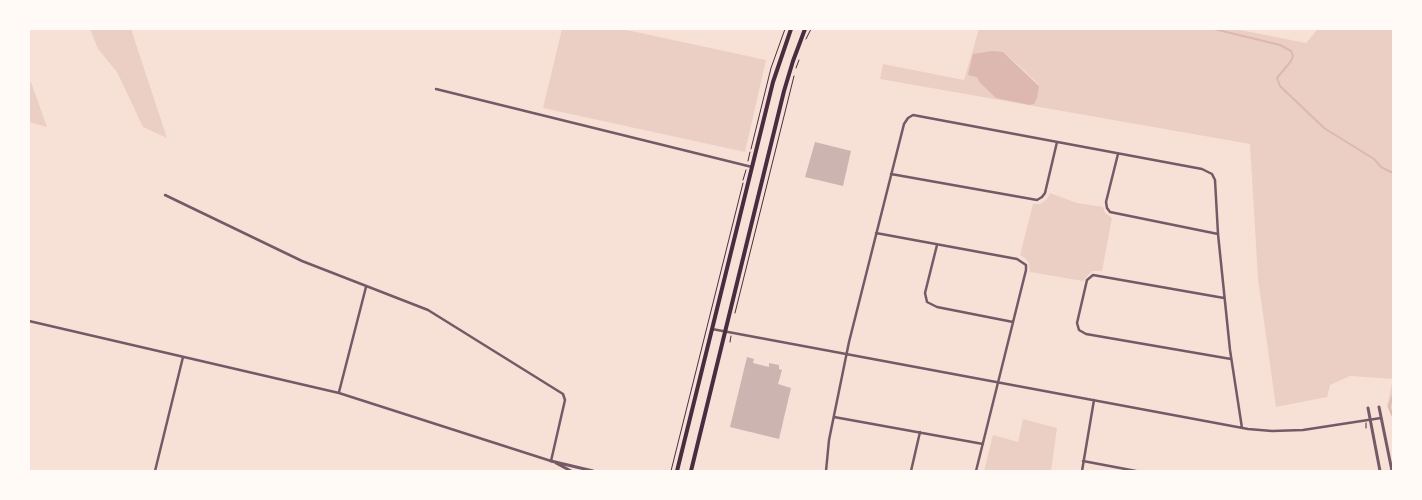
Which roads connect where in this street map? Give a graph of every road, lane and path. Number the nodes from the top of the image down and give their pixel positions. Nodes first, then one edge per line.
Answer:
1 (791, 29) edge
2 (805, 29) edge
3 (811, 29) edge
4 (806, 40) dead end
5 (799, 58) dead end
6 (796, 69) dead end
7 (794, 76) dead end
8 (436, 89) dead end
9 (1057, 142) junction
10 (1118, 154) junction
11 (752, 167) junction
12 (891, 174) junction
13 (742, 183) dead end
14 (165, 195) dead end
15 (876, 233) junction
16 (1218, 234) junction
17 (937, 245) junction
18 (366, 287) junction
19 (1224, 298) junction
20 (735, 313) dead end
21 (29, 321) edge
22 (1013, 322) junction
23 (712, 329) junction
24 (725, 332) junction
25 (846, 354) junction
26 (183, 357) junction
27 (1231, 359) junction
28 (998, 382) junction
29 (339, 393) junction
30 (1094, 400) junction
31 (1379, 407) dead end
32 (1368, 408) dead end
33 (834, 417) junction
34 (1381, 418) junction
35 (1370, 420) junction
36 (1242, 428) junction
37 (920, 432) junction
38 (983, 444) junction
39 (551, 461) junction
40 (1083, 461) junction
41 (155, 471) edge
42 (571, 471) edge
43 (592, 471) edge
44 (671, 471) edge
45 (677, 471) edge
46 (691, 471) edge
47 (826, 471) edge
48 (910, 471) edge
49 (976, 471) edge
50 (1082, 471) edge
51 (1136, 471) edge
52 (1380, 471) edge
53 (1392, 471) edge

1 - 11 main road
2 - 24 main road
3 - 4 path
5 - 6 path
7 - 20 path
8 - 11 street
9 - 10 street
9 - 12 street
9 - 12 street
10 - 16 street
10 - 16 street
11 - 23 main road
12 - 15 street
13 - 44 path
14 - 18 street
15 - 17 street
15 - 25 street
16 - 19 street
17 - 22 street
17 - 22 street
18 - 29 street
18 - 39 street
19 - 27 street
19 - 27 street
21 - 26 street
22 - 28 street
23 - 24 street
23 - 45 main road
24 - 25 street
24 - 46 main road
25 - 28 street
25 - 33 street
26 - 29 street
26 - 41 street
27 - 36 street
28 - 30 street
28 - 38 street
29 - 39 street
30 - 36 street
30 - 40 street
31 - 34 street
32 - 35 street
33 - 37 street
33 - 47 street
34 - 35 street
34 - 53 street
35 - 36 street
35 - 52 street
37 - 38 street
37 - 48 street
38 - 49 street
39 - 42 street
39 - 43 street
40 - 50 street
40 - 51 street

